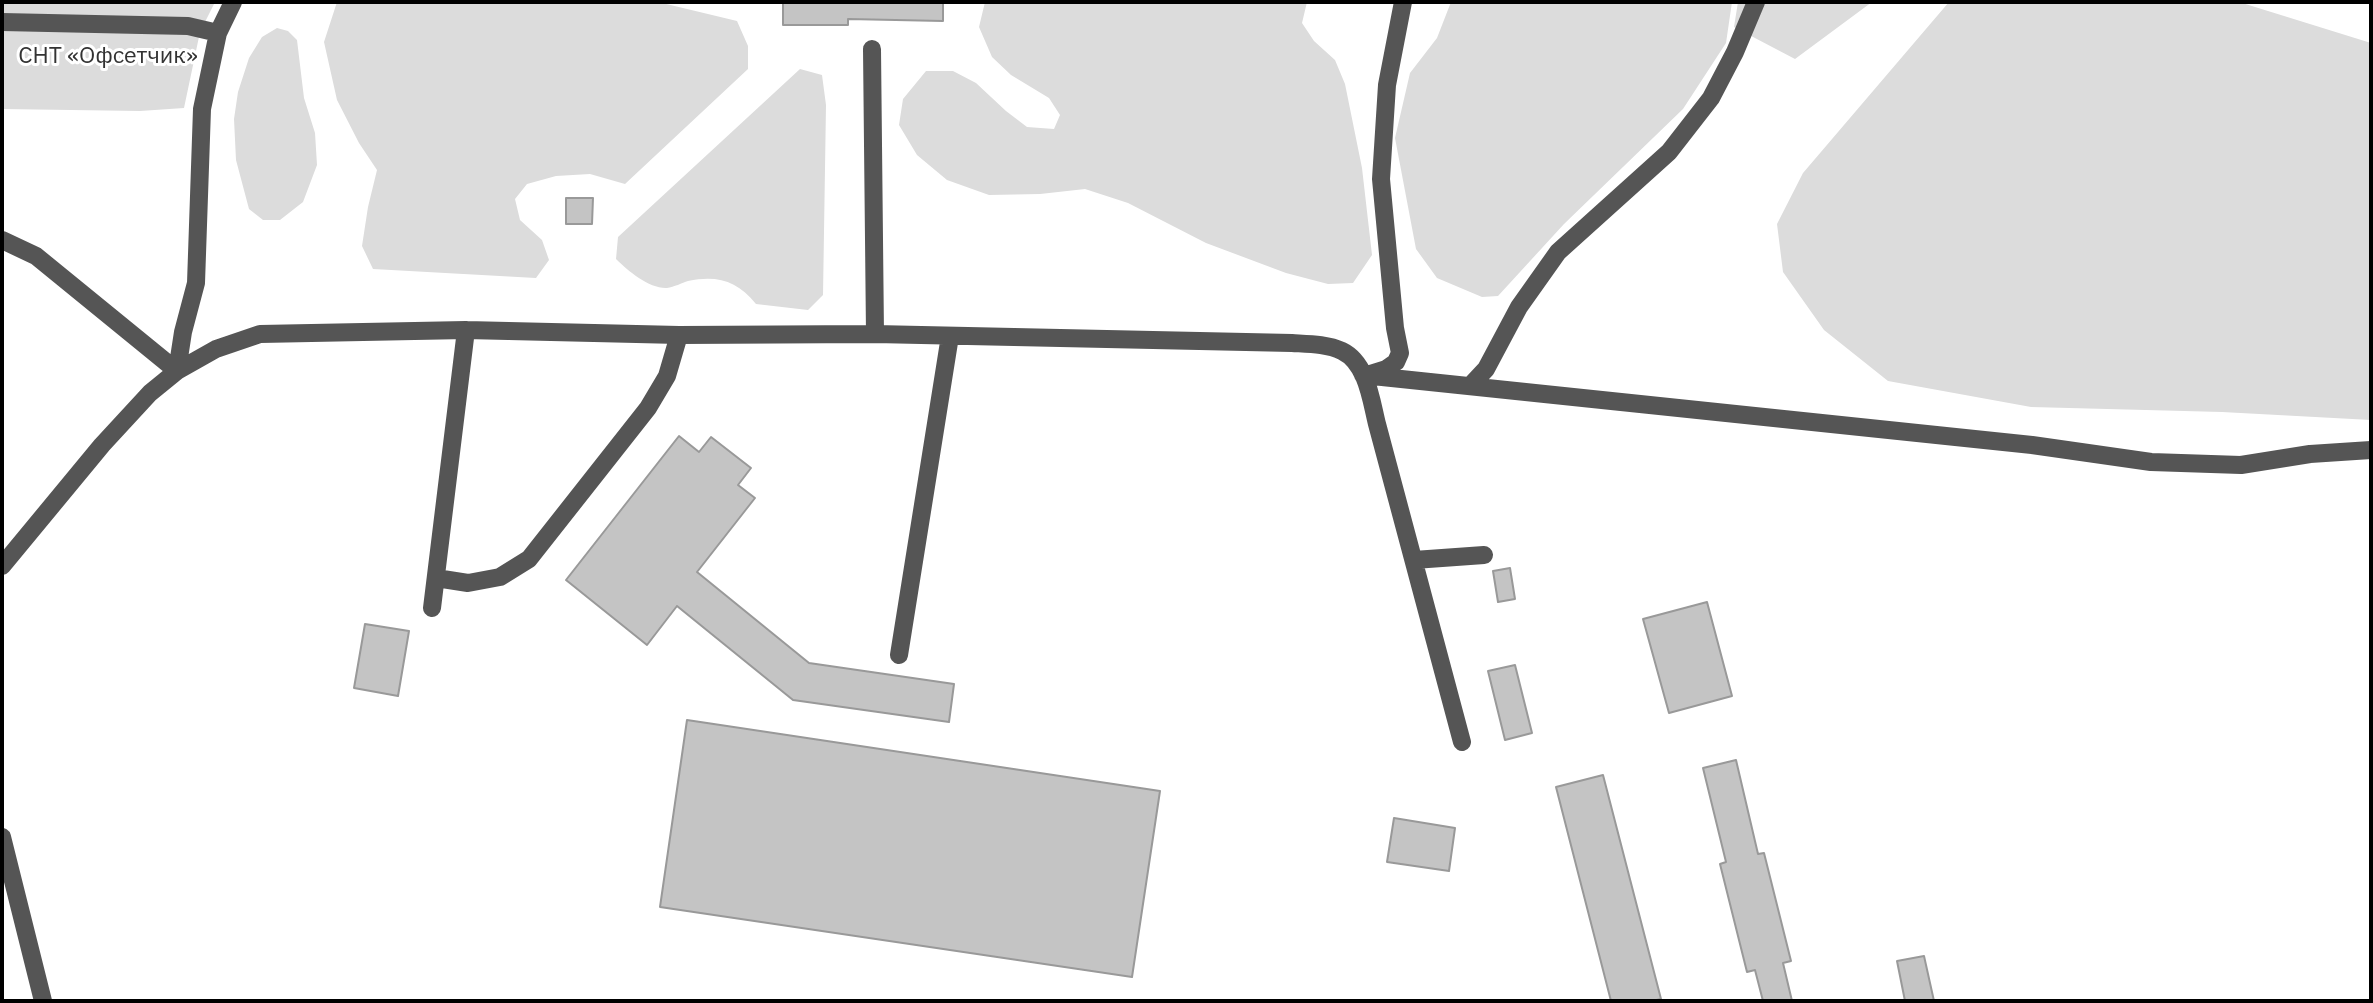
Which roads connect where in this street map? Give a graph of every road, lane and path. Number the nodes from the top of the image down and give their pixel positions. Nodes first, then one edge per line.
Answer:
1 (233, 2) edge
2 (1403, 2) edge
3 (1756, 2) edge
4 (2, 22) edge
5 (218, 33) junction
6 (872, 49) dead end
7 (2, 240) edge
8 (466, 330) junction
9 (874, 334) junction
10 (679, 335) junction
11 (950, 336) junction
12 (177, 372) junction
13 (1363, 376) junction
14 (1471, 385) junction
15 (2371, 450) edge
16 (1484, 555) dead end
17 (1414, 560) junction
18 (2, 566) edge
19 (436, 578) junction
20 (432, 608) dead end
21 (899, 655) dead end
22 (1462, 742) dead end
23 (2, 837) edge
24 (43, 1001) edge

1 - 5 street
2 - 13 street
3 - 14 street
4 - 5 street
5 - 12 street
6 - 9 street
7 - 12 street
8 - 10 street
8 - 12 street
8 - 19 street
9 - 10 street
9 - 11 street
10 - 19 street
11 - 13 street
11 - 21 street
12 - 18 street
13 - 14 street
13 - 17 street
14 - 15 street
16 - 17 street
17 - 22 street
19 - 20 street
23 - 24 street

